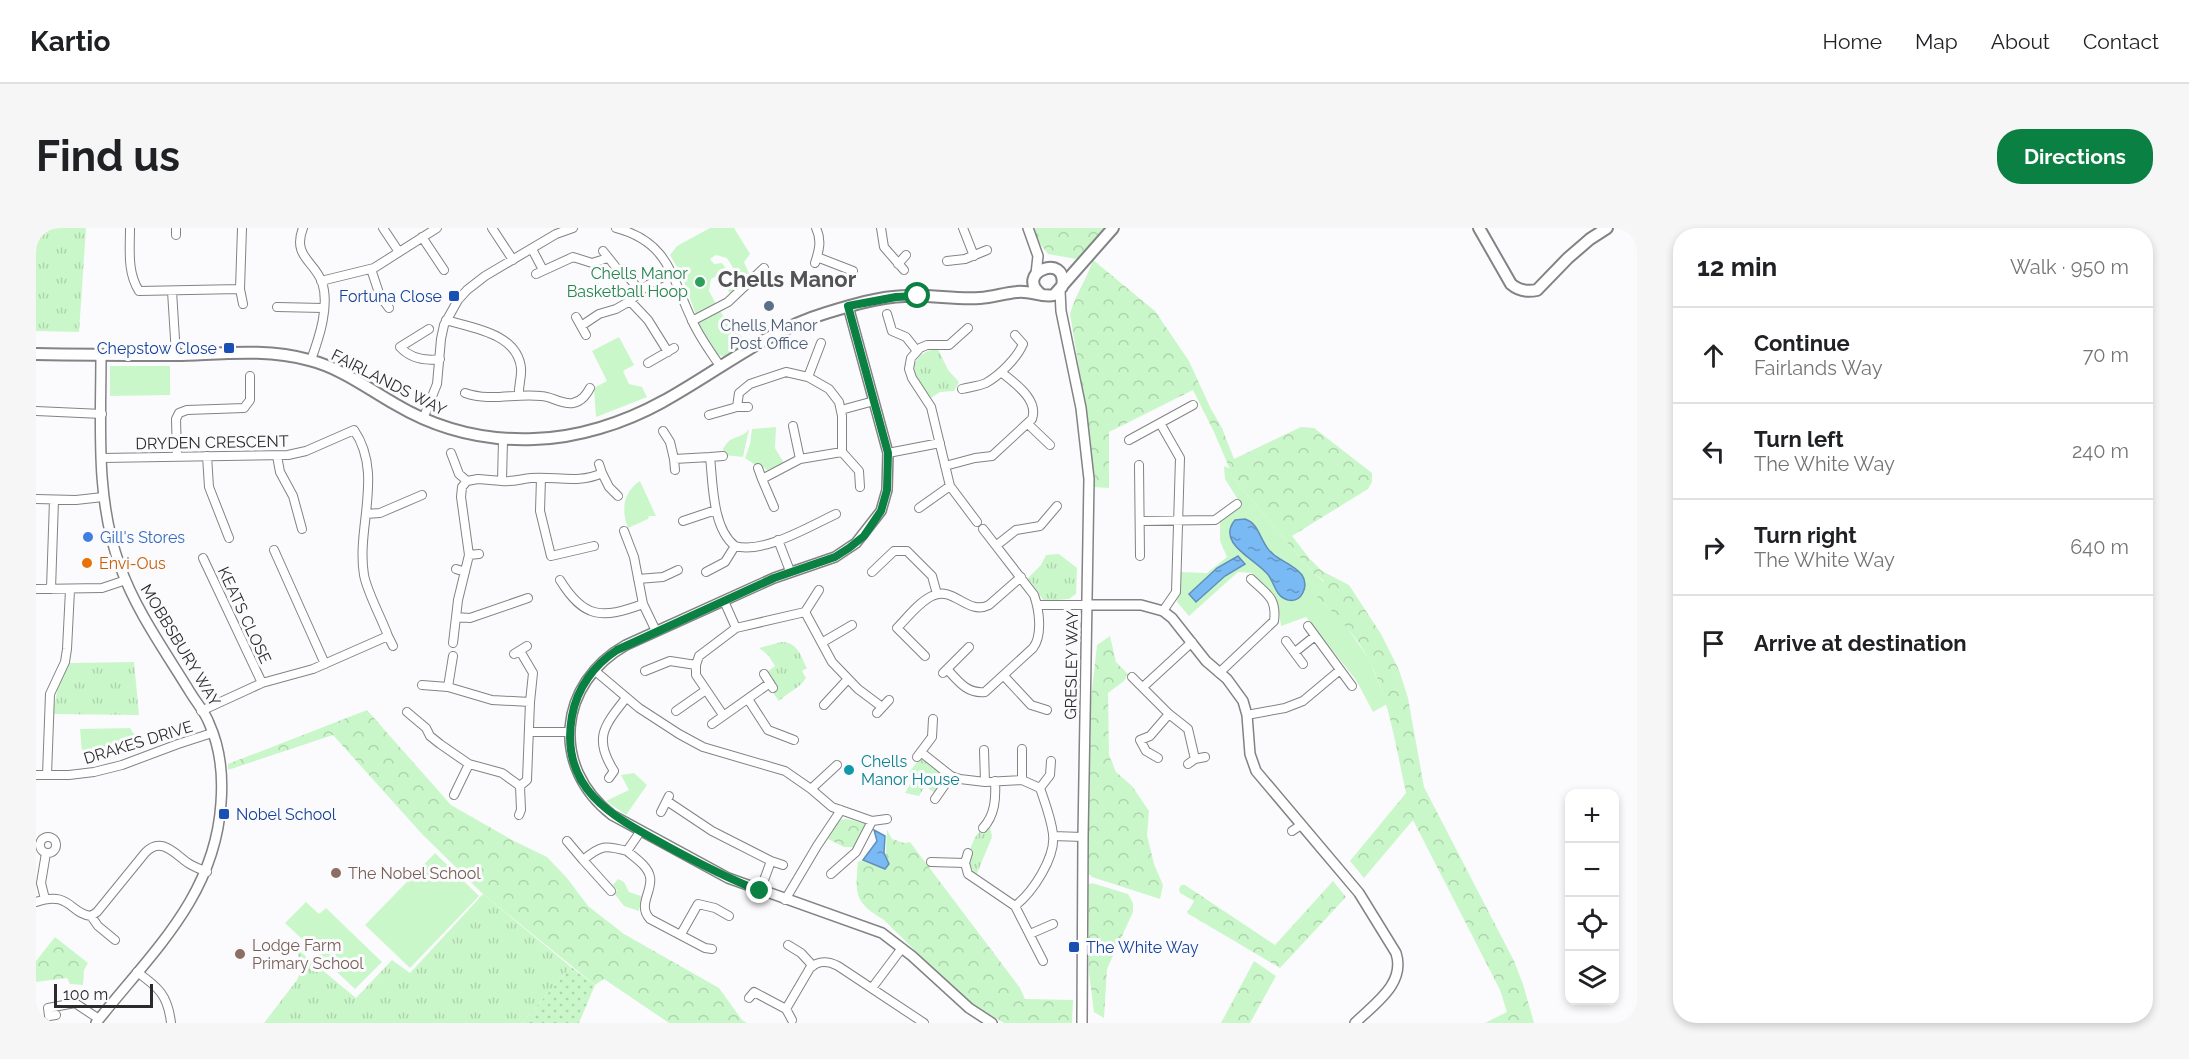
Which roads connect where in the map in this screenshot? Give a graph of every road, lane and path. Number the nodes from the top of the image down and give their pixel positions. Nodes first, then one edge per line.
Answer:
1 (130, 228) edge
2 (303, 228) edge
3 (383, 228) edge
4 (437, 228) edge
5 (492, 228) edge
6 (572, 228) edge
7 (616, 228) edge
8 (816, 228) edge
9 (881, 228) edge
10 (963, 228) edge
11 (1028, 228) edge
12 (1113, 228) edge
13 (1479, 228) edge
14 (1607, 228) edge
15 (239, 231) edge
16 (422, 237) junction
17 (1035, 247) junction
18 (532, 249) junction
19 (603, 250) dead end
20 (987, 250) dead end
21 (399, 252) junction
22 (906, 255) dead end
23 (974, 256) junction
24 (608, 258) junction
25 (513, 260) junction
26 (947, 261) dead end
27 (1078, 267) junction
28 (764, 268) dead end
29 (370, 269) junction
30 (1055, 269) junction
31 (444, 270) dead end
32 (853, 271) dead end
33 (672, 272) junction
34 (1036, 275) junction
35 (321, 281) junction
36 (240, 289) junction
37 (1061, 289) junction
38 (172, 291) junction
39 (640, 291) junction
40 (1020, 291) junction
41 (142, 292) junction
42 (1045, 296) junction
43 (134, 299) dead end
44 (630, 301) junction
45 (243, 304) dead end
46 (848, 306) junction
47 (277, 307) dead end
48 (323, 308) junction
49 (389, 308) dead end
50 (1061, 311) junction
51 (887, 314) dead end
52 (576, 317) dead end
53 (446, 320) junction
54 (480, 320) dead end
55 (692, 321) junction
56 (581, 326) junction
57 (969, 328) dead end
58 (429, 329) dead end
59 (477, 329) junction
60 (586, 335) dead end
61 (1015, 335) dead end
62 (821, 343) dead end
63 (917, 351) junction
64 (36, 354) edge
65 (101, 355) junction
66 (176, 355) junction
67 (440, 359) junction
68 (310, 360) junction
69 (648, 363) dead end
70 (720, 366) junction
71 (1001, 372) junction
72 (250, 376) dead end
73 (808, 377) junction
74 (590, 388) dead end
75 (962, 390) dead end
76 (519, 396) junction
77 (468, 397) dead end
78 (874, 401) junction
79 (1192, 405) dead end
80 (737, 407) junction
81 (748, 407) dead end
82 (842, 410) junction
83 (36, 411) edge
84 (102, 414) junction
85 (709, 415) dead end
86 (423, 418) junction
87 (1160, 423) junction
88 (1028, 424) junction
89 (793, 426) dead end
90 (365, 427) dead end
91 (354, 430) junction
92 (663, 431) dead end
93 (503, 440) junction
94 (1129, 440) dead end
95 (940, 443) junction
96 (1050, 445) dead end
97 (842, 452) junction
98 (451, 453) dead end
99 (888, 453) junction
100 (207, 456) junction
101 (277, 456) junction
102 (723, 456) dead end
103 (177, 457) junction
104 (710, 457) junction
105 (102, 458) junction
106 (674, 459) junction
107 (800, 459) junction
108 (598, 464) dead end
109 (1139, 465) dead end
110 (945, 466) junction
111 (758, 468) dead end
112 (675, 470) dead end
113 (603, 473) junction
114 (541, 478) junction
115 (762, 479) junction
116 (467, 481) junction
117 (502, 481) junction
118 (950, 486) junction
119 (860, 487) dead end
120 (422, 495) dead end
121 (618, 496) dead end
122 (103, 497) junction
123 (36, 499) edge
124 (54, 500) junction
125 (1237, 504) dead end
126 (1057, 506) dead end
127 (774, 507) dead end
128 (919, 508) dead end
129 (716, 510) junction
130 (366, 514) junction
131 (836, 514) dead end
132 (683, 521) dead end
133 (1140, 521) junction
134 (1179, 521) junction
135 (976, 522) dead end
136 (302, 529) dead end
137 (983, 529) dead end
138 (624, 531) dead end
139 (229, 538) dead end
140 (778, 540) junction
141 (997, 545) junction
142 (594, 546) dead end
143 (735, 546) junction
144 (274, 550) dead end
145 (479, 554) dead end
146 (470, 555) junction
147 (1140, 556) dead end
148 (203, 558) dead end
149 (456, 569) dead end
150 (678, 570) dead end
151 (465, 572) junction
152 (706, 572) dead end
153 (789, 572) junction
154 (872, 572) dead end
155 (1021, 577) junction
156 (638, 579) junction
157 (1251, 579) dead end
158 (126, 580) junction
159 (560, 580) dead end
160 (36, 589) edge
161 (51, 589) junction
162 (70, 590) junction
163 (819, 590) dead end
164 (937, 594) junction
165 (528, 598) dead end
166 (724, 601) junction
167 (643, 604) junction
168 (1037, 605) junction
169 (1087, 605) junction
170 (1163, 611) junction
171 (805, 612) junction
172 (456, 617) junction
173 (847, 626) dead end
174 (1308, 626) dead end
175 (736, 628) junction
176 (656, 631) junction
177 (388, 636) junction
178 (1315, 636) junction
179 (1286, 641) dead end
180 (823, 642) junction
181 (1192, 642) junction
182 (453, 643) dead end
183 (393, 646) dead end
184 (969, 647) dead end
185 (520, 650) dead end
186 (1295, 652) junction
187 (453, 656) dead end
188 (925, 656) dead end
189 (325, 664) junction
190 (696, 664) junction
191 (1303, 664) dead end
192 (594, 670) junction
193 (1340, 670) junction
194 (645, 671) dead end
195 (1219, 672) junction
196 (764, 674) dead end
197 (1004, 676) junction
198 (1132, 677) dead end
199 (848, 679) junction
200 (262, 683) junction
201 (422, 685) dead end
202 (1352, 686) dead end
203 (448, 687) junction
204 (1143, 687) junction
205 (706, 690) junction
206 (626, 698) junction
207 (748, 699) junction
208 (826, 699) dead end
209 (889, 700) dead end
210 (530, 702) junction
211 (1047, 710) dead end
212 (201, 711) junction
213 (676, 711) dead end
214 (407, 712) dead end
215 (1169, 714) junction
216 (1247, 715) junction
217 (723, 716) junction
218 (933, 719) dead end
219 (712, 724) dead end
220 (530, 732) junction
221 (569, 732) junction
222 (212, 733) junction
223 (794, 741) dead end
224 (1022, 749) dead end
225 (984, 750) dead end
226 (1158, 758) dead end
227 (1205, 758) dead end
228 (1051, 760) dead end
229 (469, 765) junction
230 (837, 765) dead end
231 (36, 775) edge
232 (47, 775) junction
233 (951, 776) junction
234 (609, 778) dead end
235 (1022, 780) junction
236 (995, 781) junction
237 (985, 782) junction
238 (520, 786) junction
239 (1040, 788) junction
240 (811, 789) junction
241 (454, 795) dead end
242 (934, 800) dead end
243 (841, 810) junction
244 (660, 812) dead end
245 (519, 815) dead end
246 (887, 819) dead end
247 (872, 821) junction
248 (1301, 825) junction
249 (983, 828) dead end
250 (1292, 831) dead end
251 (640, 832) junction
252 (1053, 836) junction
253 (1083, 837) junction
254 (567, 841) dead end
255 (627, 851) junction
256 (46, 853) dead end
257 (968, 853) dead end
258 (584, 860) junction
259 (771, 861) junction
260 (931, 862) dead end
261 (965, 863) junction
262 (783, 865) dead end
263 (207, 872) junction
264 (831, 874) dead end
265 (611, 891) dead end
266 (760, 891) junction
267 (785, 900) junction
268 (40, 901) edge
269 (1014, 906) junction
270 (91, 916) junction
271 (729, 916) dead end
272 (1051, 924) dead end
273 (681, 934) junction
274 (1030, 934) junction
275 (115, 940) dead end
276 (788, 945) dead end
277 (902, 948) junction
278 (712, 949) dead end
279 (1043, 961) dead end
280 (813, 966) junction
281 (137, 972) junction
282 (872, 988) junction
283 (749, 998) dead end
284 (786, 1009) junction
285 (56, 1016) dead end
286 (792, 1020) dead end
287 (98, 1021) edge
288 (171, 1023) edge
289 (924, 1023) edge
290 (992, 1023) edge
291 (1082, 1023) edge
292 (1355, 1023) edge

1 - 41 street
2 - 35 street
3 - 21 street
4 - 16 street
5 - 25 street
6 - 18 street
7 - 33 street
8 - 32 street
9 - 22 street
10 - 23 street
11 - 17 street
12 - 27 main road
13 - 14 main road
15 - 36 street
16 - 21 street
16 - 31 street
17 - 30 street
17 - 34 street
18 - 24 street
18 - 25 street
19 - 24 street
20 - 23 street
21 - 29 street
23 - 26 street
24 - 39 street
25 - 53 street
27 - 30 main road
27 - 37 main road
28 - 55 street
29 - 35 street
29 - 49 street
30 - 34 main road
30 - 37 main road
33 - 39 street
33 - 55 street
34 - 40 main road
34 - 42 main road
35 - 48 street
36 - 38 street
36 - 45 street
37 - 42 main road
37 - 50 street, GRESLEY WAY
38 - 41 street
38 - 66 street
39 - 44 street
40 - 42 main road, FAIRLANDS WAY
40 - 46 main road, FAIRLANDS WAY
41 - 43 street
42 - 50 street
44 - 56 street
44 - 69 street
46 - 70 main road, FAIRLANDS WAY
46 - 78 street
47 - 48 street
48 - 68 street
50 - 169 street, GRESLEY WAY
51 - 63 street
52 - 56 street
53 - 59 street
53 - 67 street
54 - 59 street
55 - 70 street
56 - 60 street
57 - 63 street
58 - 67 street
59 - 76 street
61 - 71 street
62 - 73 street
63 - 95 street
64 - 65 main road, FAIRLANDS WAY
65 - 66 main road, FAIRLANDS WAY
65 - 84 street, MOBBSBURY WAY
66 - 68 main road, FAIRLANDS WAY
67 - 86 street
68 - 86 main road, FAIRLANDS WAY
70 - 93 main road, FAIRLANDS WAY
71 - 75 street
71 - 88 street
72 - 103 street
73 - 80 street
73 - 82 street
74 - 76 street
76 - 77 street
78 - 82 street
78 - 99 street
79 - 87 street
80 - 81 street
80 - 85 street
82 - 97 street
83 - 84 street
84 - 105 street, MOBBSBURY WAY
86 - 93 main road, FAIRLANDS WAY
87 - 94 street
87 - 134 street
88 - 96 street
88 - 110 street
89 - 107 street
90 - 91 street, DRYDEN CRESCENT
91 - 101 street, DRYDEN CRESCENT
91 - 130 street
92 - 106 street
93 - 117 street
95 - 99 street
95 - 110 street
97 - 107 street
97 - 119 street
98 - 116 street
99 - 153 street
100 - 101 street, DRYDEN CRESCENT
100 - 103 street, DRYDEN CRESCENT
100 - 139 street
101 - 136 street
102 - 104 street
103 - 105 street, DRYDEN CRESCENT
104 - 106 street
104 - 129 street
105 - 122 street, MOBBSBURY WAY
106 - 112 street
107 - 115 street
108 - 113 street
109 - 133 street
110 - 118 street
111 - 115 street
113 - 114 street
113 - 121 street
114 - 117 street
114 - 142 street
115 - 127 street
116 - 117 street
116 - 146 street
118 - 128 street
118 - 135 street
120 - 130 street
122 - 124 street
122 - 158 street, MOBBSBURY WAY
123 - 124 street
124 - 161 street
125 - 134 street
126 - 141 street
129 - 132 street
129 - 143 street
130 - 177 street
131 - 140 street
133 - 134 street
133 - 147 street
134 - 170 street
137 - 141 street
138 - 156 street
140 - 143 street
140 - 153 street
141 - 155 street
143 - 152 street
144 - 189 street
145 - 146 street
146 - 151 street
148 - 200 street, KEATS CLOSE
149 - 151 street
150 - 156 street
151 - 172 street
153 - 166 street
154 - 164 street
155 - 164 street
155 - 168 street
156 - 167 street
157 - 195 street
158 - 162 street
158 - 212 street, MOBBSBURY WAY
159 - 167 street
160 - 161 street
161 - 162 street
162 - 232 street
163 - 171 street
164 - 188 street
165 - 172 street
166 - 175 street
166 - 176 street
167 - 176 street
168 - 169 street
168 - 197 street
169 - 170 street
169 - 253 street, GRESLEY WAY
170 - 181 street
171 - 175 street
171 - 180 street
172 - 182 street
173 - 180 street
174 - 178 street
175 - 190 street
176 - 192 street
177 - 183 street
177 - 189 street
178 - 186 street
178 - 193 street
179 - 186 street
180 - 199 street
181 - 195 street
181 - 204 street
184 - 197 street
185 - 210 street
186 - 191 street
187 - 203 street
189 - 200 street
190 - 194 street
190 - 205 street
192 - 206 street
192 - 221 street
193 - 202 street
193 - 216 street
195 - 216 street
196 - 207 street
197 - 211 street
198 - 204 street
199 - 208 street
199 - 209 street
200 - 212 street
201 - 203 street
203 - 210 street
204 - 215 street
205 - 213 street
205 - 217 street
206 - 234 street
206 - 240 street
207 - 217 street
207 - 223 street
210 - 220 street
212 - 222 street, MOBBSBURY WAY
214 - 229 street
215 - 226 street
215 - 227 street
216 - 248 street
217 - 219 street
218 - 233 street
220 - 221 street
220 - 238 street
221 - 251 street
222 - 232 street, DRAKES DRIVE
222 - 263 street, MOBBSBURY WAY
224 - 235 street
225 - 237 street
228 - 239 street
229 - 238 street
229 - 241 street
230 - 240 street
231 - 232 street, DRAKES DRIVE
233 - 237 street
233 - 242 street
235 - 236 street
235 - 239 street
236 - 237 street
236 - 249 street
238 - 245 street
239 - 252 street
240 - 243 street
243 - 247 street
243 - 267 street
244 - 259 street
246 - 247 street
247 - 264 street
248 - 250 street
248 - 292 street
251 - 255 street
251 - 266 street
252 - 253 street
252 - 269 street
253 - 291 street, GRESLEY WAY
254 - 258 street
255 - 258 street
255 - 273 street
256 - 268 street
257 - 261 street
258 - 265 street
259 - 262 street
259 - 266 street
260 - 261 street
261 - 269 street
263 - 270 street
263 - 281 street, MOBBSBURY WAY
266 - 267 street
267 - 277 street
268 - 270 street
269 - 274 street
270 - 275 street
271 - 273 street
272 - 274 street
273 - 278 street
274 - 279 street
276 - 280 street
277 - 282 street
277 - 290 street
280 - 282 street
280 - 284 street
281 - 287 street, MOBBSBURY WAY
281 - 288 street
282 - 289 street
283 - 284 street
284 - 286 street
285 - 287 street

